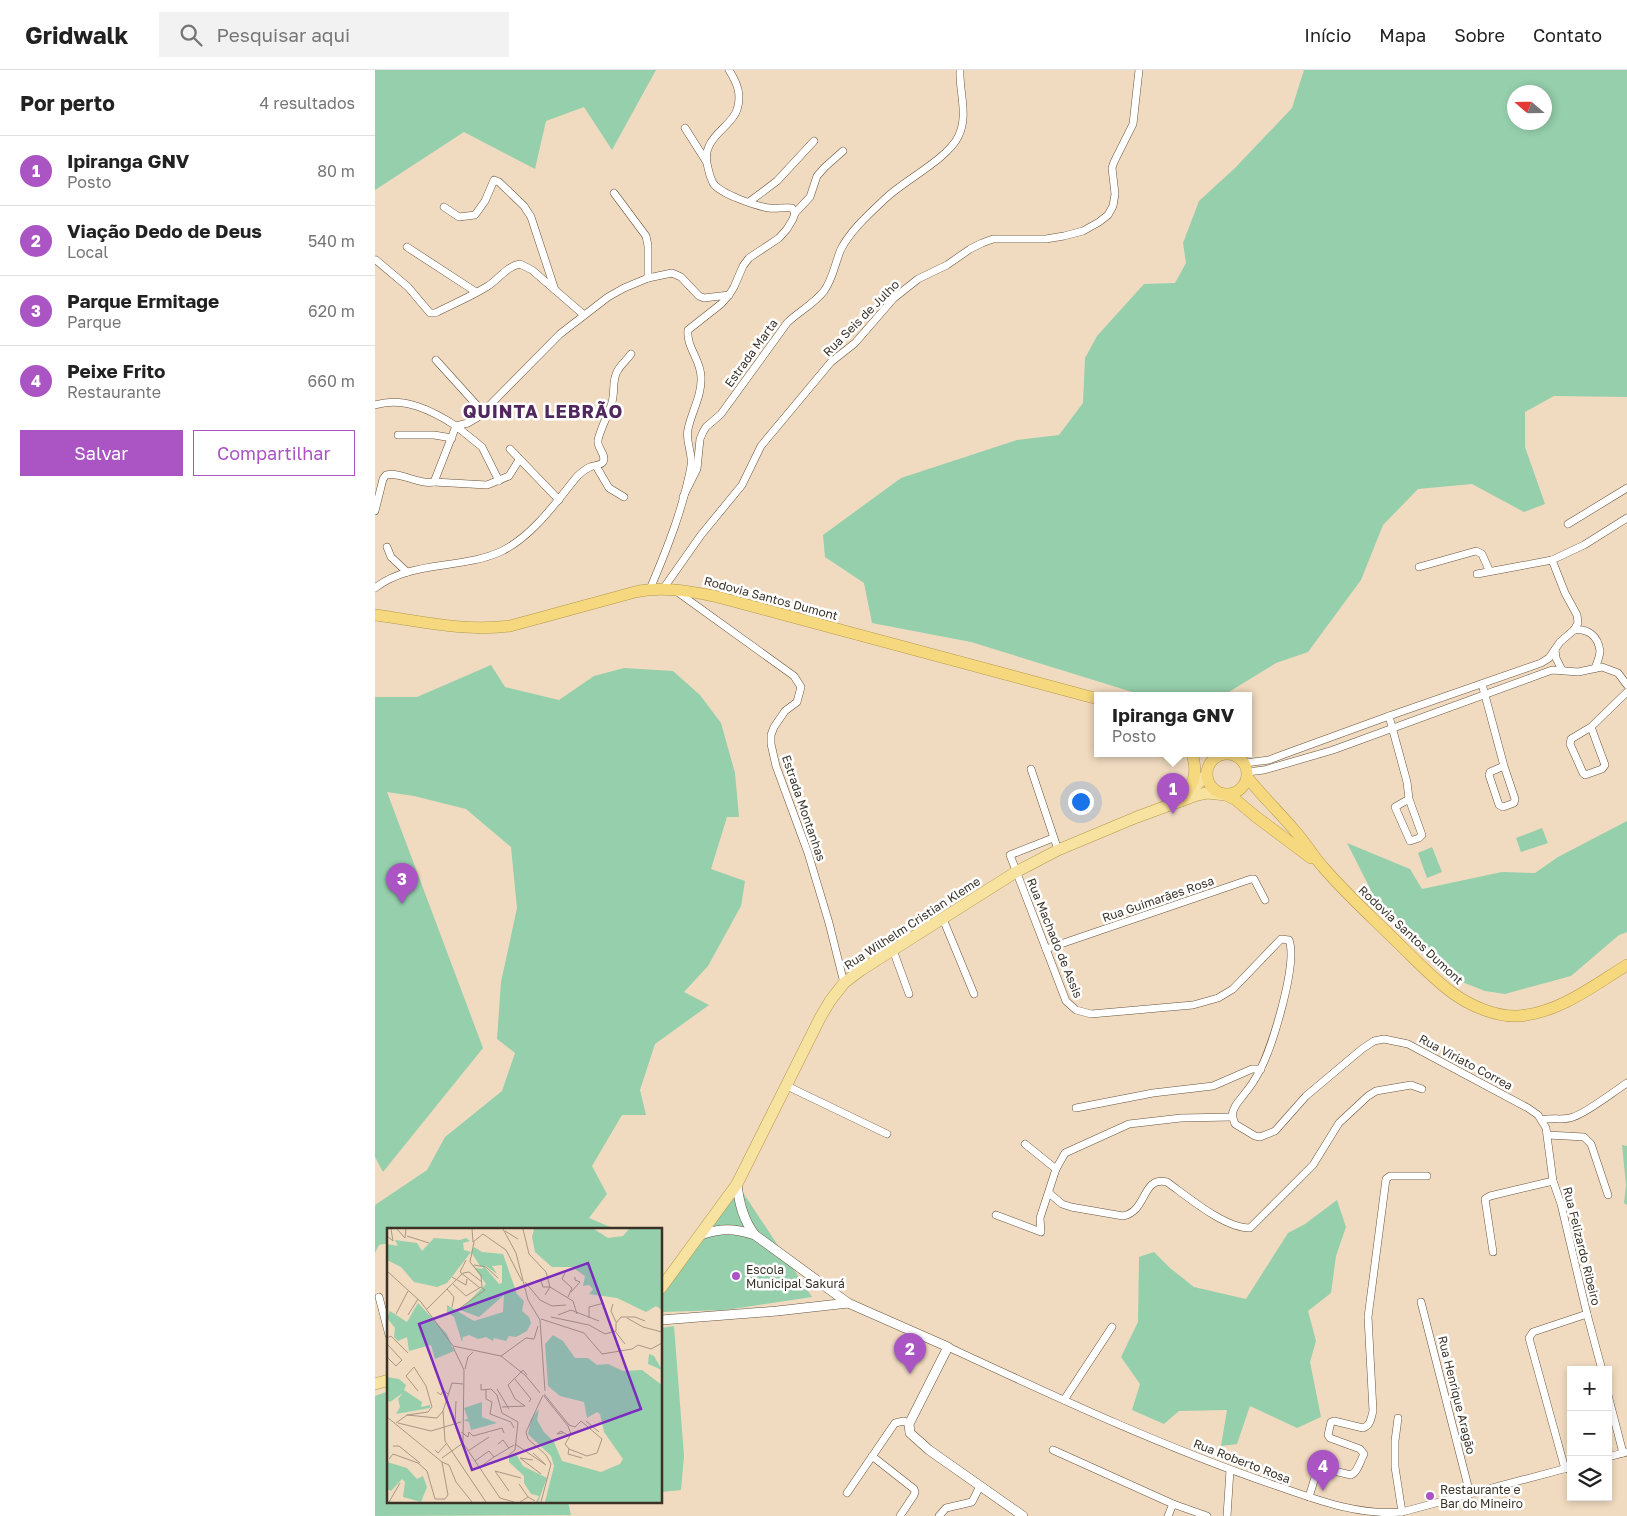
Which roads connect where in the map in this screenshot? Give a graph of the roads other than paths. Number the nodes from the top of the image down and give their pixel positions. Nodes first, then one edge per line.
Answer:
1 (729, 70) edge
2 (960, 70) edge
3 (1139, 70) edge
4 (685, 128) dead end
5 (814, 141) dead end
6 (843, 152) dead end
7 (706, 162) junction
8 (614, 193) dead end
9 (749, 202) junction
10 (444, 207) dead end
11 (795, 213) junction
12 (407, 247) dead end
13 (376, 260) edge
14 (647, 278) junction
15 (555, 290) junction
16 (476, 292) junction
17 (729, 295) junction
18 (584, 315) junction
19 (631, 354) dead end
20 (436, 360) dead end
21 (375, 405) edge
22 (483, 412) junction
23 (456, 426) junction
24 (397, 435) dead end
25 (452, 438) junction
26 (510, 449) dead end
27 (519, 460) junction
28 (596, 466) junction
29 (499, 481) junction
30 (435, 482) junction
31 (1627, 488) edge
32 (624, 497) dead end
33 (683, 497) junction
34 (559, 500) junction
35 (375, 511) edge
36 (1627, 518) edge
37 (1568, 524) dead end
38 (387, 547) dead end
39 (1551, 560) junction
40 (1419, 567) dead end
41 (1489, 570) junction
42 (407, 572) junction
43 (1477, 574) dead end
44 (375, 588) edge
45 (649, 589) junction
46 (669, 589) junction
47 (375, 614) edge
48 (1574, 630) junction
49 (1555, 650) junction
50 (1595, 668) junction
51 (1562, 670) junction
52 (1482, 684) junction
53 (1627, 684) edge
54 (1627, 692) edge
55 (1485, 694) junction
56 (1094, 698) edge
57 (1389, 716) junction
58 (1591, 726) junction
59 (1392, 728) junction
60 (1191, 757) edge
61 (1193, 757) edge
62 (1217, 757) edge
63 (1237, 757) edge
64 (1504, 766) junction
65 (1031, 769) dead end
66 (1246, 771) junction
67 (1207, 772) junction
68 (1226, 795) junction
69 (1409, 799) junction
70 (1182, 801) junction
71 (1053, 838) junction
72 (1058, 850) junction
73 (1322, 866) junction
74 (1016, 872) junction
75 (1265, 900) dead end
76 (943, 919) junction
77 (1046, 949) junction
78 (893, 950) junction
79 (1627, 965) edge
80 (844, 984) junction
81 (909, 994) dead end
82 (973, 994) dead end
83 (1261, 1069) junction
84 (1627, 1083) edge
85 (787, 1086) junction
86 (1422, 1089) dead end
87 (1076, 1108) dead end
88 (1232, 1117) junction
89 (1542, 1120) junction
90 (887, 1134) dead end
91 (1549, 1135) junction
92 (1025, 1144) dead end
93 (1056, 1168) junction
94 (1427, 1176) dead end
95 (1553, 1180) junction
96 (737, 1184) junction
97 (1049, 1193) junction
98 (1608, 1196) dead end
99 (996, 1215) dead end
100 (700, 1235) junction
101 (755, 1235) junction
102 (1493, 1252) dead end
103 (663, 1285) edge
104 (379, 1297) dead end
105 (1421, 1302) dead end
106 (848, 1303) junction
107 (1587, 1314) junction
108 (663, 1320) edge
109 (387, 1327) edge
110 (1112, 1327) dead end
111 (948, 1347) junction
112 (1601, 1366) edge
113 (1063, 1400) junction
114 (1612, 1409) edge
115 (1398, 1418) dead end
116 (909, 1424) junction
117 (1053, 1450) dead end
118 (1625, 1453) edge
119 (872, 1456) junction
120 (1612, 1456) edge
121 (1567, 1465) edge
122 (1567, 1468) edge
123 (1230, 1470) junction
124 (980, 1486) junction
125 (847, 1493) dead end
126 (1470, 1494) junction
127 (1309, 1497) junction
128 (1173, 1504) junction
129 (1402, 1512) junction
130 (1203, 1515) edge
131 (1394, 1515) edge
132 (899, 1516) edge
133 (939, 1516) edge
134 (1023, 1516) edge
135 (1168, 1516) edge
136 (1227, 1516) edge

1 - 7 street
2 - 33 street, Estrada Marta
3 - 46 street, Rua Seis de Julho
4 - 7 street
5 - 9 street
6 - 11 street
7 - 9 street
8 - 14 street
9 - 11 street
10 - 15 street
11 - 17 street
12 - 16 street
13 - 16 street
14 - 17 street
14 - 18 street
15 - 16 street
15 - 18 street
17 - 33 street
18 - 22 street
19 - 28 street
20 - 22 street
21 - 23 street
22 - 23 street
23 - 25 street
23 - 29 street
24 - 25 street
25 - 30 street
26 - 27 street
27 - 29 street
27 - 34 street
28 - 32 street
28 - 34 street
29 - 30 street
30 - 35 street
31 - 37 street
33 - 45 street
34 - 42 street
36 - 39 street
38 - 42 street
39 - 41 street
39 - 48 street
40 - 41 street
41 - 43 street
42 - 44 street
45 - 46 highway, Rodovia Santos Dumont
45 - 47 highway, Rodovia Santos Dumont
46 - 56 highway, Rodovia Santos Dumont
46 - 80 street, Estrada Montanhas
48 - 49 street
48 - 50 street
49 - 51 street
49 - 52 street
50 - 51 street
50 - 53 street
51 - 55 street
52 - 55 street
52 - 57 street
54 - 58 street
55 - 59 street
55 - 64 street
57 - 59 street
57 - 66 street
58 - 58 street
59 - 66 street
59 - 69 street
60 - 70 highway
61 - 67 highway
62 - 67 highway
63 - 66 highway
64 - 64 street
65 - 71 street
66 - 68 highway
66 - 73 highway
67 - 68 highway
67 - 70 main road
68 - 70 main road, Rua Wilhelm Cristian Kleme
68 - 73 highway
69 - 69 street
70 - 72 main road, Rua Wilhelm Cristian Kleme
71 - 72 street
71 - 74 street
72 - 74 main road, Rua Wilhelm Cristian Kleme
73 - 79 highway, Rodovia Santos Dumont
74 - 76 main road, Rua Wilhelm Cristian Kleme
74 - 77 street, Rua Machado de Assis
75 - 77 street, Rua Guimarães Rosa
76 - 78 main road, Rua Wilhelm Cristian Kleme
76 - 82 street
77 - 83 street, Rua Machado de Assis
78 - 80 main road, Rua Wilhelm Cristian Kleme
78 - 81 street
80 - 85 main road, Rua Wilhelm Cristian Kleme
83 - 87 street
83 - 88 street
84 - 89 street
85 - 90 street
85 - 96 main road, Rua Wilhelm Cristian Kleme
86 - 97 street
88 - 89 street, Rua Viriato Correa
88 - 93 street
89 - 91 street, Rua Viriato Correa
91 - 95 street, Rua Felizardo Ribeiro
91 - 98 street
92 - 93 street
93 - 97 street
94 - 127 street
95 - 102 street
95 - 107 street, Rua Felizardo Ribeiro
96 - 100 main road, Rua Wilhelm Cristian Kleme
96 - 101 street
97 - 99 street
100 - 101 street
100 - 103 main road, Rua Wilhelm Cristian Kleme
101 - 106 street
104 - 109 street
105 - 126 street, Rua Henrique Aragão
106 - 108 street
106 - 111 street
107 - 112 street
107 - 121 street, Rua Felizardo Ribeiro
110 - 113 street
111 - 113 street, Rua Roberto Rosa
111 - 116 street
113 - 123 street, Rua Roberto Rosa
114 - 118 street
115 - 129 street
116 - 119 street
116 - 124 street
117 - 128 street
118 - 120 street
119 - 125 street
119 - 132 street
122 - 126 street, Rua Roberto Rosa
123 - 127 street, Rua Roberto Rosa
123 - 136 street
124 - 133 street
124 - 134 street
126 - 129 street, Rua Roberto Rosa
127 - 131 street, Rua Roberto Rosa
128 - 130 street
128 - 135 street
129 - 131 street, Rua Roberto Rosa

